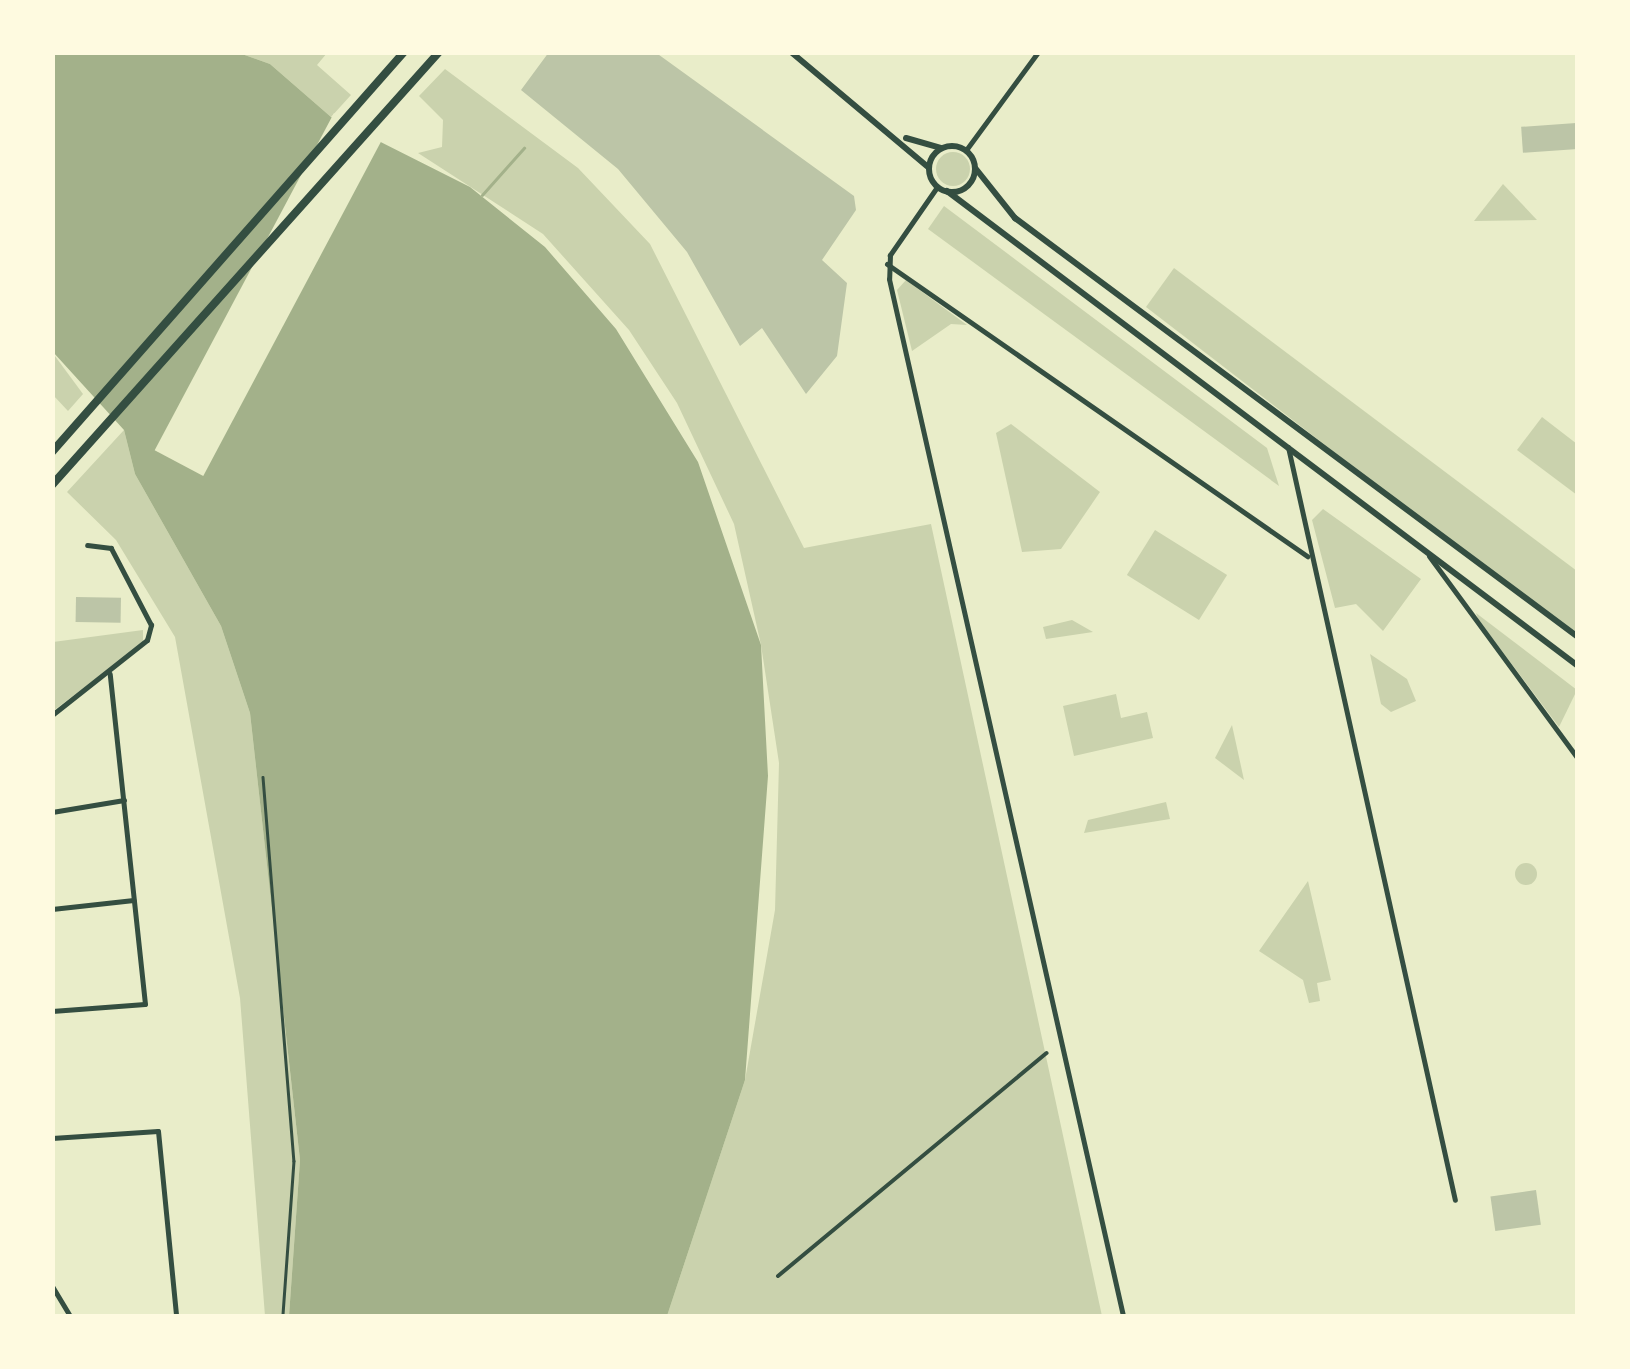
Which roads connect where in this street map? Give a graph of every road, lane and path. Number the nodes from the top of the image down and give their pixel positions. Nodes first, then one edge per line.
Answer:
1 (404, 52) edge
2 (791, 52) edge
3 (1038, 52) edge
4 (436, 56) edge
5 (900, 135) junction
6 (942, 148) junction
7 (966, 150) junction
8 (929, 168) junction
9 (976, 169) junction
10 (937, 187) junction
11 (946, 192) junction
12 (887, 264) junction
13 (1288, 447) junction
14 (52, 452) edge
15 (52, 486) edge
16 (87, 545) dead end
17 (1428, 554) junction
18 (1310, 558) junction
19 (1578, 637) edge
20 (1578, 666) edge
21 (110, 674) junction
22 (52, 716) edge
23 (1578, 759) edge
24 (263, 777) dead end
25 (124, 800) junction
26 (52, 812) edge
27 (134, 900) junction
28 (52, 908) edge
29 (52, 1011) edge
30 (1047, 1053) dead end
31 (52, 1138) edge
32 (1455, 1200) dead end
33 (778, 1276) dead end
34 (52, 1286) edge
35 (70, 1316) edge
36 (176, 1316) edge
37 (283, 1316) edge
38 (1122, 1316) edge

1 - 14 highway
2 - 5 street
3 - 7 street
4 - 15 highway
5 - 6 street
5 - 8 street
6 - 7 street
6 - 8 street
7 - 9 street
8 - 10 street
9 - 11 street
9 - 19 street
10 - 11 street
10 - 12 street
11 - 13 street
12 - 18 street
12 - 38 street
13 - 17 street
13 - 18 street
16 - 21 street
17 - 20 street
17 - 23 street
18 - 32 street
21 - 22 street
21 - 25 street
24 - 37 path
25 - 26 street
25 - 27 street
27 - 28 street
27 - 29 street
30 - 33 street
31 - 36 street
34 - 35 street

